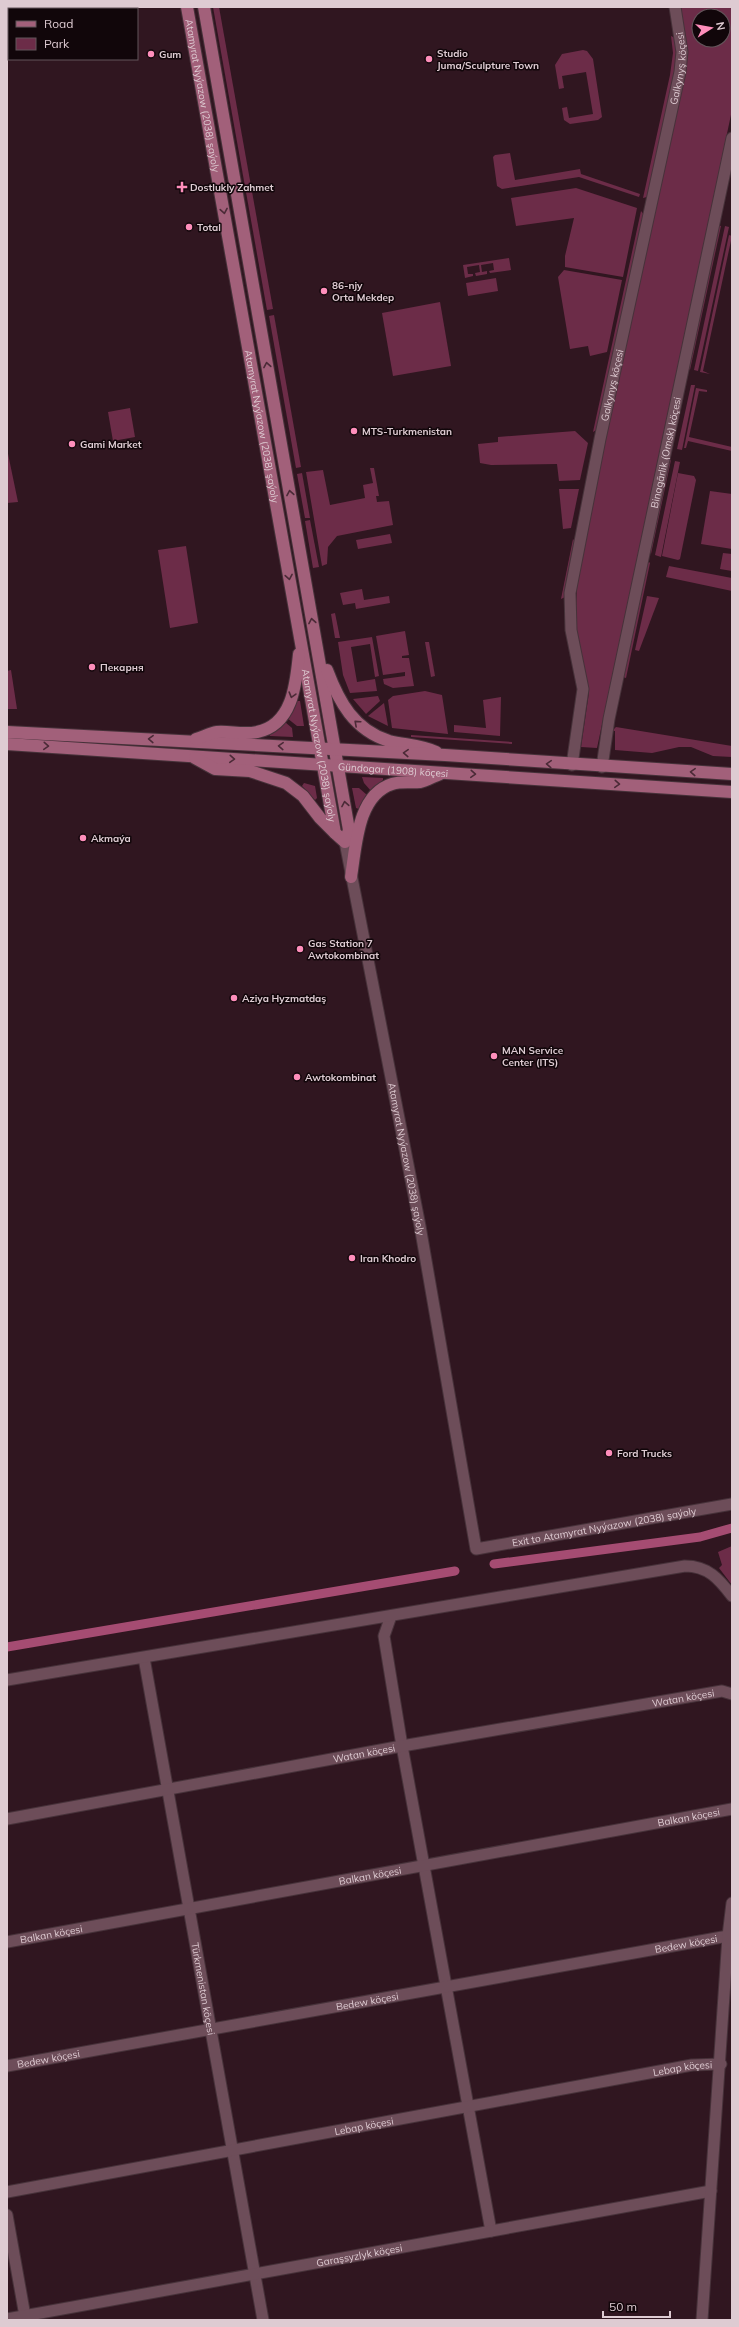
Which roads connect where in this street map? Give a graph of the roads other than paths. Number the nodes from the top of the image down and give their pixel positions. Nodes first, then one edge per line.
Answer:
1 (187, 7) edge
2 (204, 7) edge
3 (675, 7) edge
4 (732, 138) edge
5 (316, 642) junction
6 (301, 643) junction
7 (7, 732) edge
8 (189, 741) junction
9 (7, 744) edge
10 (320, 748) junction
11 (335, 749) junction
12 (445, 755) junction
13 (190, 756) junction
14 (323, 765) junction
15 (338, 765) junction
16 (572, 765) junction
17 (602, 767) junction
18 (443, 772) junction
19 (732, 774) edge
20 (600, 783) junction
21 (732, 792) edge
22 (335, 833) junction
23 (345, 842) junction
24 (351, 877) junction
25 (732, 1504) edge
26 (476, 1549) joint
27 (732, 1596) edge
28 (391, 1616) junction
29 (144, 1658) junction
30 (7, 1680) edge
31 (727, 1693) edge
32 (402, 1746) junction
33 (168, 1791) junction
34 (732, 1809) edge
35 (7, 1819) edge
36 (424, 1867) junction
37 (732, 1903) edge
38 (189, 1910) junction
39 (728, 1936) junction
40 (7, 1942) edge
41 (447, 1986) junction
42 (211, 2031) junction
43 (721, 2064) junction
44 (7, 2066) edge
45 (469, 2107) junction
46 (232, 2150) junction
47 (711, 2191) junction
48 (7, 2192) edge
49 (7, 2215) edge
50 (491, 2231) junction
51 (254, 2274) junction
52 (25, 2316) junction
53 (7, 2319) edge
54 (263, 2320) edge
55 (702, 2320) edge

1 -> 6 main road, Atamyrat Nyýazow (2038) şaýoly
5 -> 2 main road, Atamyrat Nyýazow (2038) şaýoly
3 - 16 street, Galkynyş köçesi
4 - 17 street, Binagärlik (Omsk) köçesi
5 - 11 main road, Atamyrat Nyýazow (2038) şaýoly
12 -> 5 main road
6 -> 8 main road
6 - 10 main road, Atamyrat Nyýazow (2038) şaýoly
8 -> 7 main road, Gündogar (1908) köçesi
10 -> 8 main road, Gündogar (1908) köçesi
9 -> 13 main road, Gündogar (1908) köçesi
10 - 11 main road, Gündogar (1908) köçesi
10 - 14 main road, Atamyrat Nyýazow (2038) şaýoly
12 -> 11 main road, Gündogar (1908) köçesi
11 - 15 main road, Atamyrat Nyýazow (2038) şaýoly
16 -> 12 main road, Gündogar (1908) köçesi
13 -> 14 main road, Gündogar (1908) köçesi
13 - 22 main road
14 - 15 main road, Gündogar (1908) köçesi
14 - 22 main road, Atamyrat Nyýazow (2038) şaýoly
15 - 18 main road, Gündogar (1908) köçesi
23 -> 15 main road, Atamyrat Nyýazow (2038) şaýoly
16 - 17 main road, Gündogar (1908) köçesi
19 -> 17 main road, Gündogar (1908) köçesi
17 - 20 main road
18 -> 20 main road, Gündogar (1908) köçesi
18 - 24 main road
20 -> 21 main road, Gündogar (1908) köçesi
22 - 23 main road, Atamyrat Nyýazow (2038) şaýoly
23 - 24 street, Atamyrat Nyýazow (2038) şaýoly
24 - 26 street, Atamyrat Nyýazow (2038) şaýoly
25 - 26 street, Exit to Atamyrat Nyýazow (2038) şaýoly
27 - 28 street
28 - 29 street
28 - 32 street
29 - 30 street
29 - 33 street, Türkmenistan köçesi
31 - 32 street, Watan köçesi
32 - 33 street, Watan köçesi
32 - 36 street
33 - 35 street, Watan köçesi
33 - 38 street, Türkmenistan köçesi
34 - 36 street, Balkan köçesi
36 - 38 street, Balkan köçesi
36 - 41 street
37 - 39 street
38 - 40 street, Balkan köçesi
38 - 42 street, Türkmenistan köçesi
39 - 41 street, Bedew köçesi
39 - 43 street
41 - 42 street, Bedew köçesi
41 - 45 street
42 - 44 street, Bedew köçesi
42 - 46 street, Türkmenistan köçesi
43 - 45 street, Lebap köçesi
43 - 47 street
45 - 46 street, Lebap köçesi
45 - 50 street
46 - 48 street, Lebap köçesi
46 - 51 street, Türkmenistan köçesi
47 - 50 street, Garaşsyzlyk köçesi
47 - 55 street
49 - 52 street
50 - 51 street, Garaşsyzlyk köçesi
51 - 52 street, Garaşsyzlyk köçesi
51 - 54 street, Türkmenistan köçesi
52 - 53 street, Garaşsyzlyk köçesi

